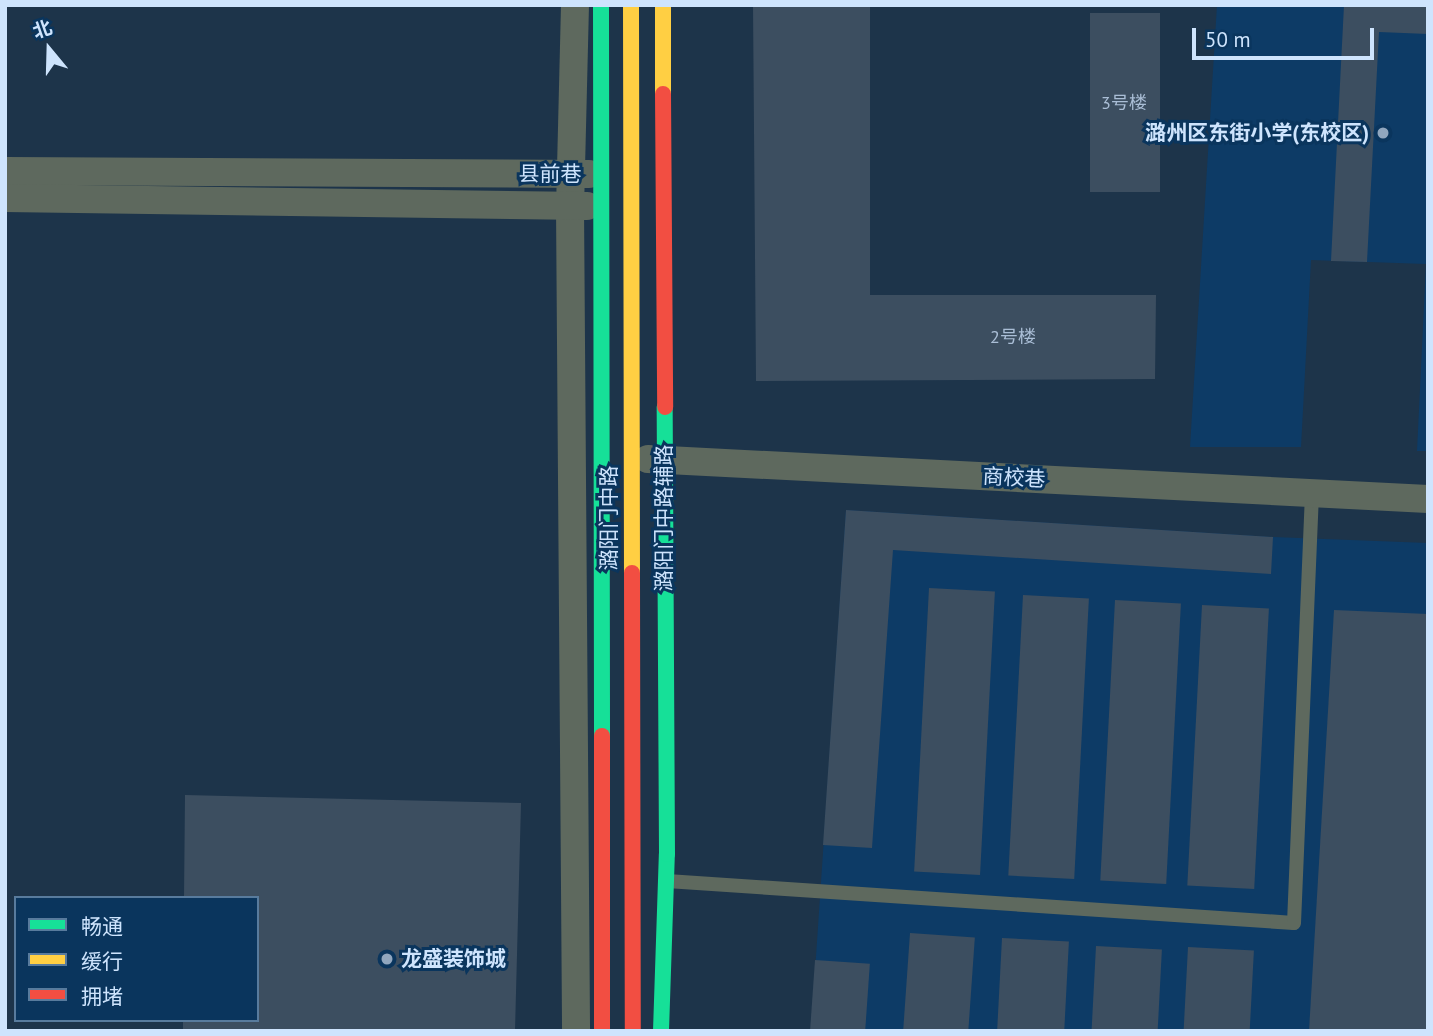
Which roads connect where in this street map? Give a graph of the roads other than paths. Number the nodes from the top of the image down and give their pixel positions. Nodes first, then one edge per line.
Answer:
1 (575, 5) edge
2 (601, 5) edge
3 (631, 5) edge
4 (663, 5) edge
5 (5, 171) edge
6 (571, 174) junction
7 (600, 174) junction
8 (630, 190) junction
9 (5, 198) edge
10 (570, 206) junction
11 (600, 206) junction
12 (600, 456) junction
13 (630, 458) junction
14 (663, 460) junction
15 (1312, 493) junction
16 (1428, 499) edge
17 (603, 875) junction
18 (650, 879) junction
19 (576, 1031) edge
20 (602, 1031) edge
21 (633, 1031) edge
22 (661, 1031) edge

1 - 6 street
2 - 7 main road, 潞阳门中路
3 - 8 main road, 潞阳门中路
4 - 14 main road, 潞阳门中路辅路
5 - 6 street, 县前巷
6 - 7 street, 县前巷
6 - 10 street
7 - 8 street, 县前巷
7 - 11 main road, 潞阳门中路
8 - 11 street, 县前巷
8 - 13 main road, 潞阳门中路
9 - 10 street, 县前巷
10 - 11 street, 县前巷
10 - 19 street
11 - 12 main road, 潞阳门中路
12 - 13 street, 商校巷
12 - 17 main road, 潞阳门中路
13 - 14 street, 商校巷
13 - 18 main road, 潞阳门中路
14 - 15 street, 商校巷
14 - 18 main road, 潞阳门中路辅路
15 - 16 street, 商校巷
15 - 18 lane
17 - 18 lane
17 - 20 main road, 潞阳门中路
18 - 21 main road, 潞阳门中路
18 - 22 main road, 潞阳门中路辅路

